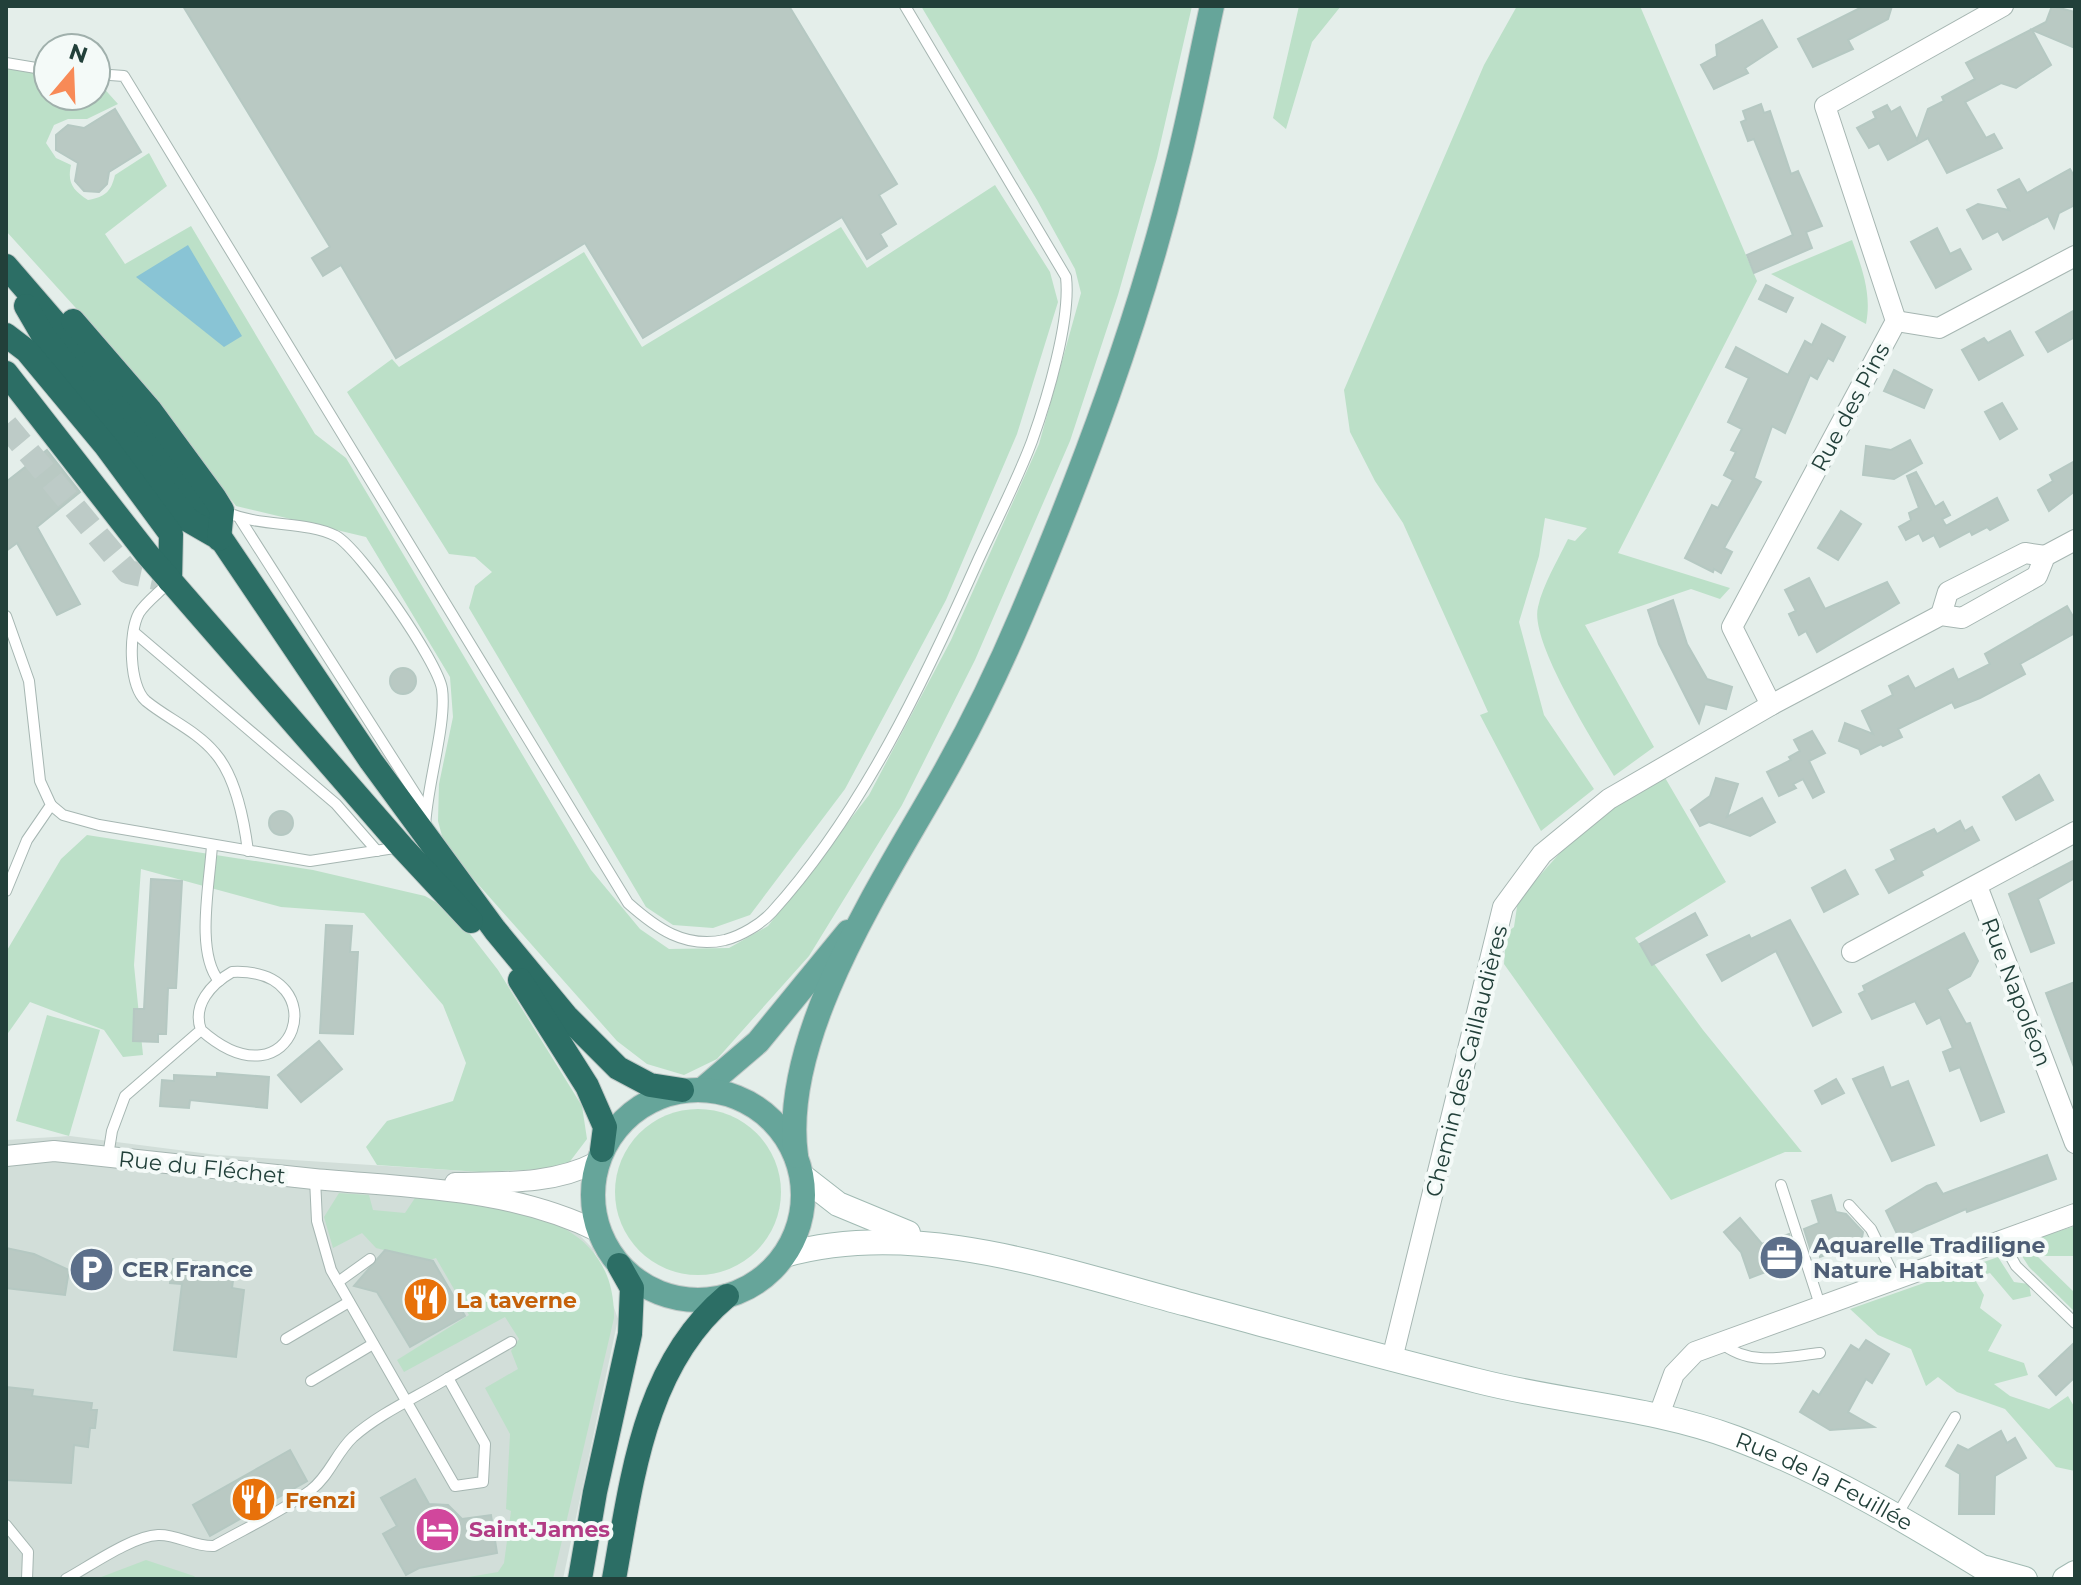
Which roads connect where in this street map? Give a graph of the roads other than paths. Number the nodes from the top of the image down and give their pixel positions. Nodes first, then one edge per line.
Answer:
1 (905, 6) edge
2 (1212, 6) edge
3 (2003, 6) edge
4 (6, 63) edge
5 (32, 67) edge
6 (112, 75) edge
7 (2075, 256) edge
8 (6, 264) edge
9 (6, 273) edge
10 (1896, 321) junction
11 (6, 335) edge
12 (6, 351) edge
13 (6, 373) edge
14 (6, 397) edge
15 (231, 514) junction
16 (219, 539) junction
17 (2075, 540) edge
18 (2045, 556) junction
19 (170, 581) junction
20 (1941, 615) junction
21 (6, 616) edge
22 (135, 633) junction
23 (1771, 705) junction
24 (51, 805) junction
25 (425, 809) junction
26 (2075, 832) edge
27 (425, 837) junction
28 (212, 845) junction
29 (402, 847) junction
30 (248, 851) junction
31 (377, 851) junction
32 (1977, 886) junction
33 (6, 891) edge
34 (869, 905) junction
35 (1852, 952) dead end
36 (219, 981) junction
37 (201, 1030) junction
38 (692, 1090) junction
39 (2075, 1143) edge
40 (6, 1156) edge
41 (108, 1156) junction
42 (600, 1156) junction
43 (799, 1166) junction
44 (315, 1179) junction
45 (399, 1185) junction
46 (1781, 1185) dead end
47 (1849, 1205) dead end
48 (2075, 1214) edge
49 (599, 1232) junction
50 (2002, 1241) junction
51 (964, 1250) junction
52 (785, 1255) junction
53 (370, 1259) dead end
54 (619, 1265) junction
55 (1895, 1278) junction
56 (338, 1282) junction
57 (727, 1296) junction
58 (349, 1302) junction
59 (1820, 1305) junction
60 (2075, 1323) edge
61 (286, 1339) dead end
62 (511, 1342) dead end
63 (1720, 1342) junction
64 (373, 1344) junction
65 (1820, 1353) dead end
66 (1392, 1359) junction
67 (448, 1378) junction
68 (311, 1381) dead end
69 (407, 1403) junction
70 (1659, 1415) junction
71 (1955, 1417) dead end
72 (1896, 1517) junction
73 (6, 1525) edge
74 (1991, 1573) edge
75 (2075, 1573) edge
76 (27, 1579) edge
77 (66, 1579) edge
78 (580, 1579) edge
79 (614, 1579) edge
80 (2025, 1579) edge
81 (2065, 1579) edge

1 - 6 lane
2 - 34 main road
3 - 10 street, Rue des Pins
4 - 5 lane
7 - 10 street
8 - 15 highway
8 - 16 highway
9 - 16 highway
10 - 23 street, Rue des Pins
11 - 19 highway
12 - 19 highway
13 - 19 highway
14 - 19 highway
15 - 16 highway
15 - 25 lane
15 - 25 lane
16 - 27 highway
17 - 18 street
18 - 20 street
18 - 20 street
19 - 22 lane
19 - 29 highway
20 - 23 street, Chemin des Caillaudières
21 - 24 lane
22 - 30 lane
22 - 31 lane
23 - 66 street, Chemin des Caillaudières
24 - 28 lane
24 - 33 lane
25 - 27 lane
26 - 32 street
27 - 29 lane
27 - 38 highway
28 - 30 lane
28 - 36 lane
29 - 31 lane
29 - 42 highway
30 - 31 lane
32 - 35 street
32 - 39 street, Rue Napoléon
34 - 38 main road
34 - 43 main road
36 - 37 lane
36 - 37 lane
37 - 41 lane
38 - 42 main road
38 - 43 main road
40 - 41 street, Rue du Fléchet
41 - 44 street, Rue du Fléchet
42 - 45 street, Rue du Fléchet
42 - 49 main road
43 - 51 street
43 - 52 main road
44 - 45 street, Rue du Fléchet
44 - 56 lane
45 - 49 street, Rue du Fléchet
46 - 59 lane
47 - 55 lane
48 - 50 street
49 - 54 main road
50 - 55 street
50 - 60 lane
51 - 52 street
51 - 66 street, Rue de la Feuillée
52 - 57 main road
53 - 56 lane
54 - 57 main road
54 - 78 highway
55 - 59 street
56 - 58 lane
57 - 79 highway
58 - 61 lane
58 - 64 lane
59 - 63 street
62 - 67 lane
63 - 65 lane
63 - 70 street
64 - 68 lane
64 - 69 lane
66 - 70 street, Rue de la Feuillée
67 - 69 lane
67 - 69 lane
69 - 77 lane
70 - 72 street, Rue de la Feuillée
71 - 72 lane
72 - 74 street, Rue de la Feuillée
73 - 76 lane
74 - 80 street, Rue de la Feuillée
75 - 81 street

